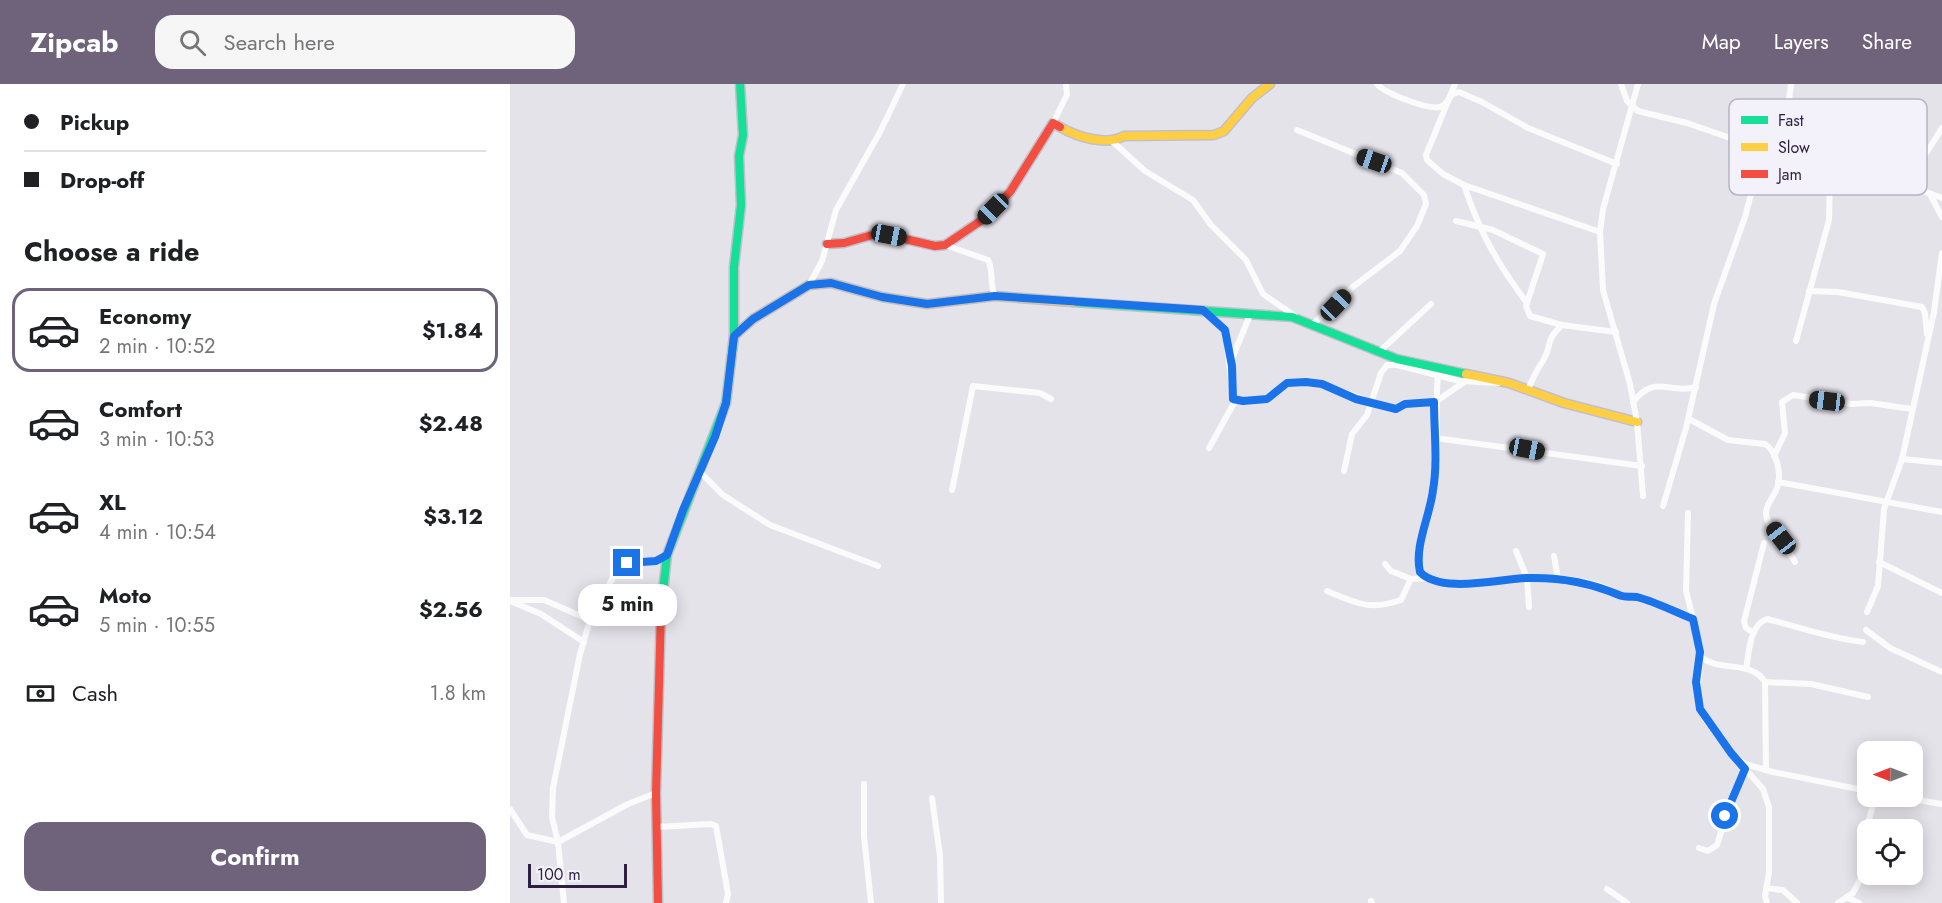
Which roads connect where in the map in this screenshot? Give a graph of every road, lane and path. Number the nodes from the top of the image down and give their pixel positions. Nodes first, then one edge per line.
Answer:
1 (740, 84) edge
2 (903, 84) edge
3 (1066, 84) edge
4 (1270, 84) edge
5 (1377, 84) edge
6 (1455, 84) edge
7 (1621, 84) edge
8 (1638, 84) edge
9 (1791, 84) edge
10 (1448, 98) junction
11 (1789, 99) edge
12 (1631, 107) junction
13 (1053, 123) junction
14 (1942, 128) edge
15 (1297, 130) dead end
16 (1729, 138) edge
17 (1113, 142) junction
18 (1927, 152) edge
19 (1617, 164) junction
20 (1464, 185) junction
21 (1927, 193) edge
22 (1930, 194) junction
23 (1751, 195) edge
24 (1830, 195) edge
25 (1942, 198) edge
26 (1942, 217) edge
27 (1456, 221) dead end
28 (1477, 224) junction
29 (1600, 232) junction
30 (827, 244) junction
31 (945, 245) junction
32 (1942, 254) edge
33 (1942, 261) edge
34 (1938, 277) junction
35 (809, 285) junction
36 (1809, 291) junction
37 (995, 296) junction
38 (1527, 303) junction
39 (1431, 304) dead end
40 (1203, 310) junction
41 (1250, 315) junction
42 (1301, 319) junction
43 (1313, 324) junction
44 (1562, 325) junction
45 (1616, 332) junction
46 (734, 336) junction
47 (1928, 338) junction
48 (1796, 341) dead end
49 (1379, 352) junction
50 (1231, 362) junction
51 (1438, 376) junction
52 (1464, 381) junction
53 (1509, 383) junction
54 (1696, 387) junction
55 (1528, 390) junction
56 (1051, 399) dead end
57 (1233, 399) junction
58 (1634, 402) junction
59 (1371, 403) junction
60 (1434, 403) junction
61 (1912, 409) junction
62 (1689, 419) junction
63 (1637, 422) junction
64 (1435, 438) junction
65 (1209, 448) dead end
66 (1774, 456) junction
67 (1902, 459) junction
68 (1942, 464) edge
69 (1642, 466) junction
70 (1344, 471) dead end
71 (700, 472) junction
72 (1778, 482) junction
73 (952, 490) dead end
74 (1643, 496) dead end
75 (1886, 501) junction
76 (1663, 506) dead end
77 (1942, 512) edge
78 (1688, 513) dead end
79 (1764, 543) dead end
80 (1516, 551) dead end
81 (667, 555) junction
82 (1554, 556) dead end
83 (1795, 562) dead end
84 (1879, 562) junction
85 (1385, 564) dead end
86 (878, 566) dead end
87 (1429, 578) junction
88 (1527, 578) junction
89 (1411, 579) junction
90 (1558, 579) junction
91 (1327, 591) dead end
92 (1942, 593) edge
93 (510, 601) edge
94 (1529, 607) dead end
95 (1867, 612) dead end
96 (1693, 619) junction
97 (590, 620) junction
98 (1866, 630) dead end
99 (1754, 633) junction
100 (584, 642) junction
101 (1863, 642) dead end
102 (1700, 656) junction
103 (1746, 669) junction
104 (1942, 672) edge
105 (1765, 682) junction
106 (1868, 697) dead end
107 (1739, 761) junction
108 (1745, 769) junction
109 (1766, 770) junction
110 (864, 784) dead end
111 (1857, 789) edge
112 (656, 793) junction
113 (932, 798) dead end
114 (1923, 801) edge
115 (1942, 804) edge
116 (1872, 807) edge
117 (510, 809) edge
118 (656, 827) junction
119 (558, 842) junction
120 (1699, 848) dead end
121 (1766, 888) junction
122 (1607, 889) dead end
123 (1846, 897) junction
124 (564, 903) edge
125 (658, 903) edge
126 (726, 903) edge
127 (872, 903) edge
128 (941, 903) edge
129 (1627, 903) edge
130 (1767, 903) edge
131 (1797, 903) edge
132 (1838, 903) edge
133 (1859, 903) edge

1 - 46 street
2 - 30 street
3 - 13 street
4 - 17 street
5 - 10 street
6 - 10 street
7 - 12 street
8 - 12 street
9 - 11 street
10 - 19 street
10 - 20 street
12 - 16 street
12 - 19 street
13 - 17 street
13 - 31 street
14 - 18 street
15 - 43 street
17 - 42 street
19 - 29 street
20 - 28 street
20 - 29 street
21 - 22 street
22 - 25 street
22 - 26 street
23 - 54 street
24 - 36 street
27 - 28 street
28 - 38 street
28 - 38 street
29 - 45 street
30 - 31 street
30 - 35 street
31 - 37 street
32 - 34 street
33 - 34 street
34 - 47 street
35 - 37 street
35 - 46 street
36 - 47 street
36 - 48 street
37 - 40 street
38 - 44 street
39 - 49 street
40 - 41 street
40 - 50 street
41 - 42 street
41 - 50 street
42 - 43 street
43 - 49 street
44 - 45 street
44 - 55 street
45 - 58 street
46 - 71 street
47 - 61 street
49 - 53 street
50 - 57 street
51 - 52 street
51 - 59 street
51 - 60 street
52 - 53 street
52 - 60 street
53 - 55 street
54 - 58 street
54 - 62 street
55 - 63 street
56 - 73 street
57 - 59 street
57 - 65 street
58 - 63 street
59 - 60 street
59 - 70 street
60 - 64 street
61 - 66 street
61 - 67 street
62 - 66 street
62 - 76 street
63 - 69 street
64 - 69 street
64 - 87 street
66 - 72 street
67 - 68 street
67 - 75 street
69 - 74 street
71 - 81 street
71 - 86 street
72 - 75 street
72 - 83 street
75 - 77 street
75 - 84 street
78 - 96 street
79 - 99 street
80 - 88 street
81 - 97 street
81 - 112 street
82 - 90 street
84 - 92 street
84 - 95 street
85 - 89 street
87 - 88 street
87 - 89 street
88 - 90 street
88 - 94 street
89 - 91 street
90 - 96 street
93 - 97 street
93 - 100 street
96 - 102 street
97 - 100 street
98 - 104 street
99 - 101 street
99 - 103 street
100 - 119 street
102 - 103 street
102 - 107 street
103 - 105 street
105 - 106 street
105 - 109 street
107 - 108 street
107 - 109 street
108 - 120 street
108 - 121 street
109 - 111 street
110 - 127 street
112 - 118 street
112 - 119 street
113 - 128 street
114 - 115 street
116 - 123 street
117 - 119 street
118 - 125 street
118 - 126 street
119 - 124 street
121 - 130 street
121 - 131 street
122 - 129 street
123 - 132 street
123 - 133 street

